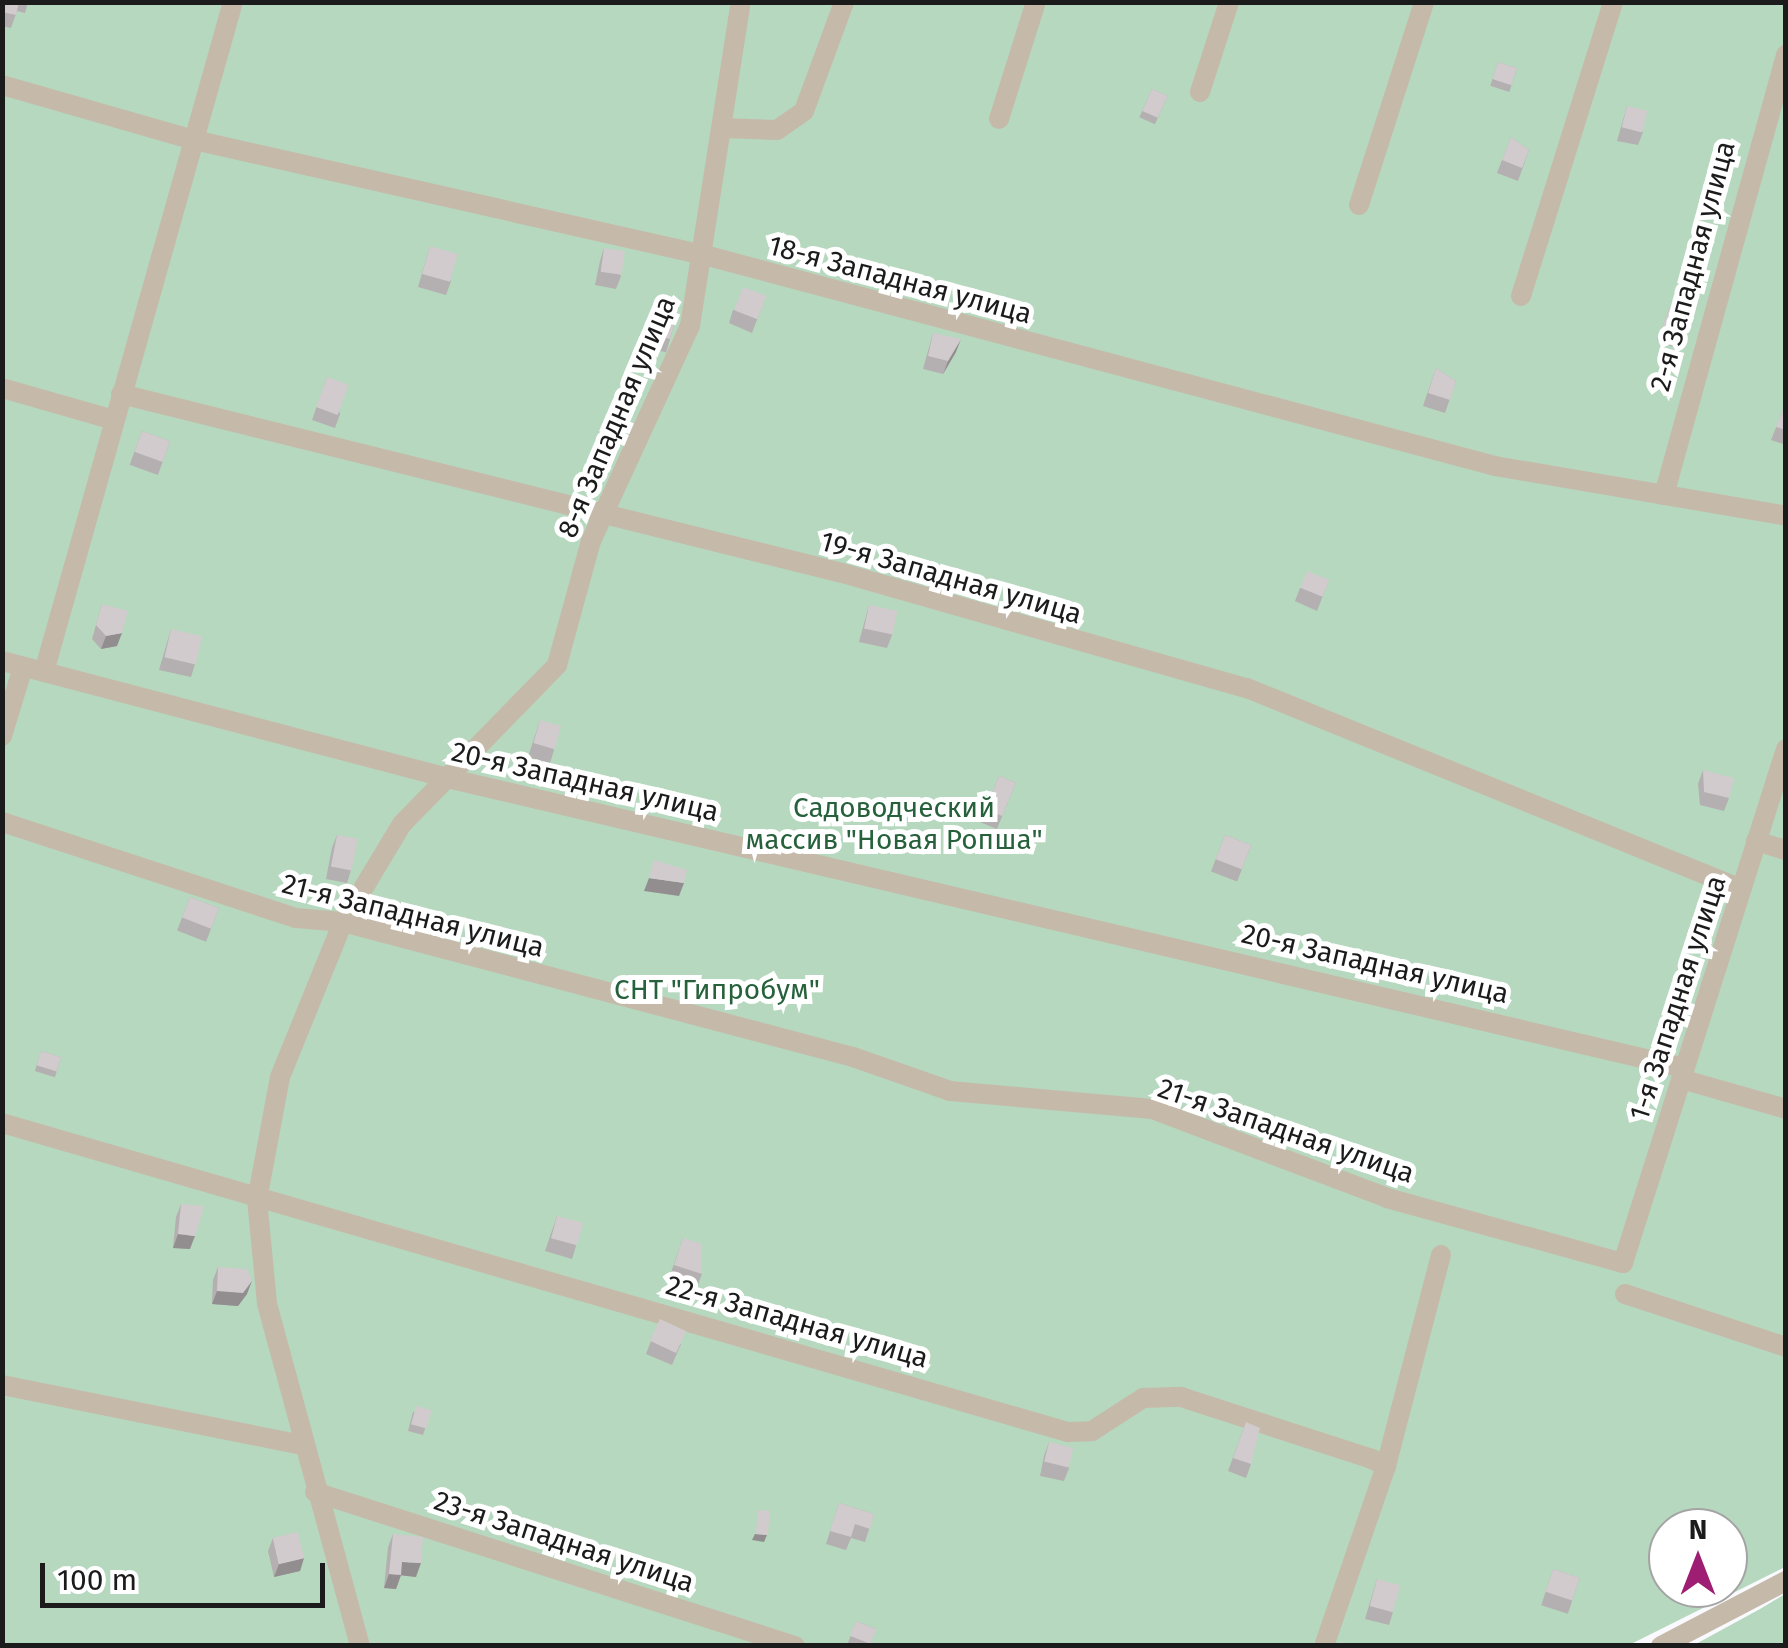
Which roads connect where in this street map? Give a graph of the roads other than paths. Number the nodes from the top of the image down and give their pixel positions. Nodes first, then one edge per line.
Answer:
1 (233, 2) edge
2 (741, 2) edge
3 (844, 2) edge
4 (1036, 2) edge
5 (1229, 2) edge
6 (1424, 2) edge
7 (1614, 2) edge
8 (1786, 55) edge
9 (2, 85) edge
10 (1200, 92) dead end
11 (999, 119) dead end
12 (723, 128) junction
13 (194, 140) junction
14 (1359, 205) dead end
15 (708, 256) junction
16 (1521, 296) dead end
17 (2, 388) edge
18 (121, 394) junction
19 (114, 420) junction
20 (1664, 495) junction
21 (1786, 516) edge
22 (602, 520) junction
23 (23, 666) edge
24 (2, 736) edge
25 (1786, 749) edge
26 (447, 778) junction
27 (2, 822) edge
28 (1756, 841) junction
29 (1786, 850) edge
30 (1741, 889) junction
31 (343, 922) junction
32 (1683, 1074) junction
33 (1786, 1109) edge
34 (2, 1123) edge
35 (258, 1200) junction
36 (1441, 1255) dead end
37 (1623, 1263) joint
38 (1625, 1294) dead end
39 (1786, 1347) edge
40 (2, 1385) edge
41 (303, 1445) junction
42 (1386, 1466) junction
43 (316, 1492) junction
44 (1786, 1581) edge
45 (360, 1646) edge
46 (795, 1646) edge
47 (1324, 1646) edge
48 (1661, 1646) edge

1 - 13 street
2 - 12 street, 8-я Западная улица
3 - 12 street
4 - 11 street
5 - 10 street
6 - 14 street
7 - 16 street
8 - 20 street, 2-я Западная улица
9 - 13 street, 18-я Западная улица
12 - 15 street, 8-я Западная улица
13 - 15 street, 18-я Западная улица
13 - 18 street
15 - 20 street, 18-я Западная улица
15 - 22 street, 8-я Западная улица
17 - 19 street
18 - 19 street
18 - 22 street, 19-я Западная улица
19 - 23 street
20 - 21 street, 18-я Западная улица
22 - 26 street, 8-я Западная улица
22 - 30 street, 19-я Западная улица
23 - 24 street
23 - 26 street, 20-я Западная улица
25 - 28 street, 1-я Западная улица
26 - 31 street, 8-я Западная улица
26 - 32 street, 20-я Западная улица
27 - 31 street, 21-я Западная улица
28 - 29 street
28 - 30 street, 1-я Западная улица
30 - 32 street, 1-я Западная улица
31 - 35 street, 8-я Западная улица
31 - 37 street, 21-я Западная улица
32 - 33 street, 20-я Западная улица
32 - 37 street, 1-я Западная улица
34 - 35 street, 22-я Западная улица
35 - 41 street, 8-я Западная улица
35 - 42 street, 22-я Западная улица
36 - 42 street
38 - 39 street
40 - 41 street
41 - 43 street, 8-я Западная улица
42 - 47 street
43 - 45 street, 8-я Западная улица
43 - 46 street, 23-я Западная улица
44 - 48 street

